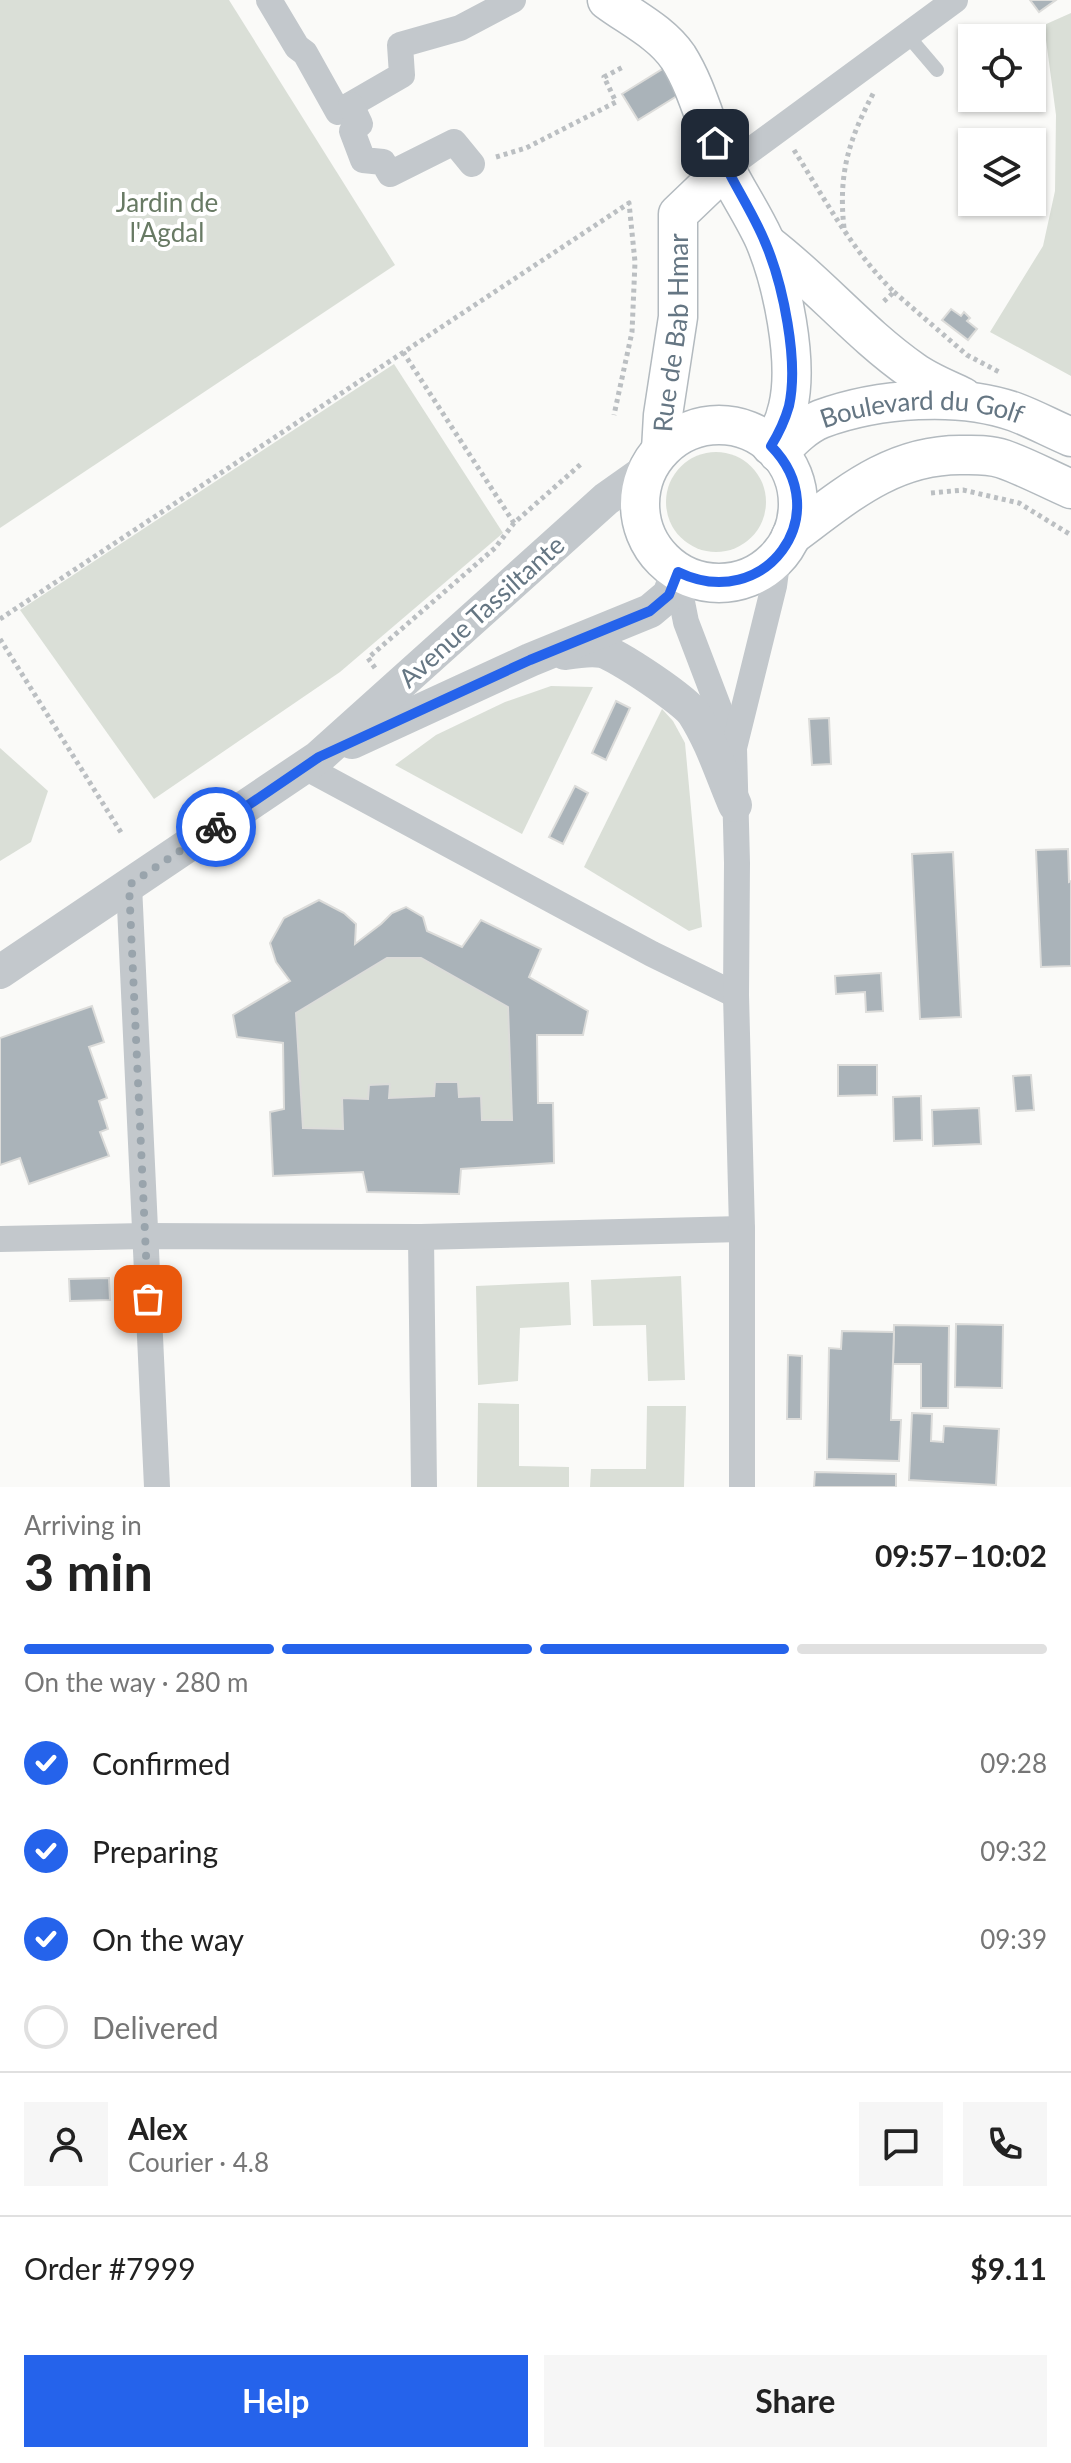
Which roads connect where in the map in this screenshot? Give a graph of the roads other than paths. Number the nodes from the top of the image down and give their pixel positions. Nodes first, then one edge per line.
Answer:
1 (269, 0) edge
2 (513, 0) edge
3 (607, 0) edge
4 (955, 0) edge
5 (908, 36) junction
6 (937, 70) dead end
7 (351, 105) junction
8 (472, 164) road end
9 (725, 169) junction
10 (765, 242) junction
11 (972, 402) junction
12 (1071, 437) edge
13 (775, 449) junction
14 (654, 460) junction
15 (1071, 489) edge
16 (784, 546) junction
17 (683, 574) junction
18 (530, 660) junction
19 (734, 748) junction
20 (312, 762) junction
21 (735, 805) junction
22 (129, 885) junction
23 (0, 972) edge
24 (736, 995) junction
25 (742, 1229) junction
26 (145, 1236) junction
27 (421, 1237) junction
28 (0, 1239) edge
29 (157, 1487) edge
30 (424, 1487) edge
31 (742, 1487) edge

1 - 7 street
2 - 7 street
3 - 9 main road
4 - 5 street
5 - 6 lane
5 - 9 street
7 - 8 street
9 - 10 main road
9 - 14 main road, Rue de Bab Hmar
10 - 11 main road
10 - 13 main road
11 - 12 main road, Boulevard du Golf
11 - 13 main road, Boulevard du Golf
13 - 14 main road
13 - 16 main road
14 - 17 main road
14 - 20 street, Avenue Tassiltante
15 - 16 main road, Boulevard du Golf
16 - 17 main road
16 - 19 street
17 - 18 street, Avenue Tassiltante
17 - 19 street
18 - 20 street, Avenue Tassiltante
18 - 21 street
19 - 21 street
20 - 22 street, Avenue Tassiltante
20 - 24 street
21 - 24 street
22 - 23 street, Avenue Tassiltante
22 - 26 street
24 - 25 street
25 - 27 street
25 - 31 street
26 - 27 street
26 - 28 street
26 - 29 street
27 - 30 street

